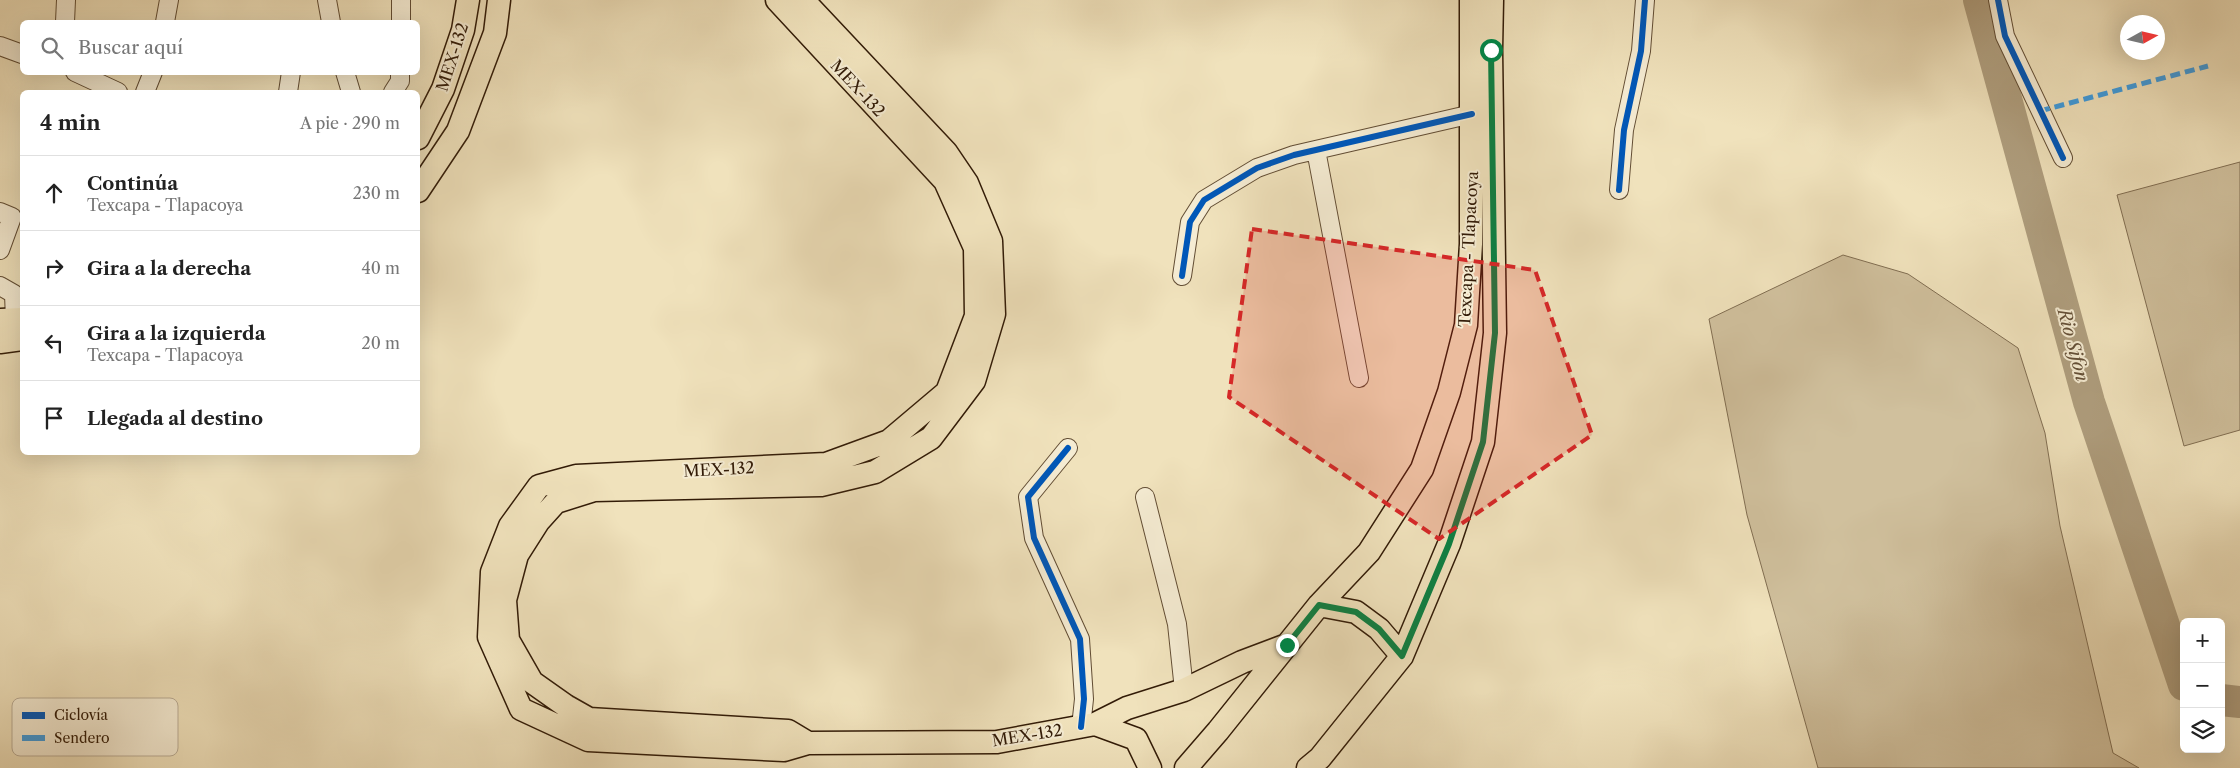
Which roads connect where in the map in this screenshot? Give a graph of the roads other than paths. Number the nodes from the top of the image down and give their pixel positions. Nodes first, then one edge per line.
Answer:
1 (66, 0) edge
2 (169, 0) edge
3 (327, 0) edge
4 (402, 0) edge
5 (468, 0) edge
6 (499, 0) edge
7 (777, 0) edge
8 (804, 0) edge
9 (1471, 0) edge
10 (1492, 0) edge
11 (1645, 0) edge
12 (1998, 0) edge
13 (65, 20) edge
14 (165, 20) edge
15 (330, 20) edge
16 (401, 20) edge
17 (0, 46) edge
18 (20, 53) edge
19 (81, 75) edge
20 (152, 75) edge
21 (291, 75) edge
22 (346, 75) edge
23 (400, 75) edge
24 (114, 90) edge
25 (146, 90) edge
26 (288, 90) edge
27 (350, 90) edge
28 (394, 90) edge
29 (1472, 114) junction
30 (420, 134) edge
31 (1316, 150) junction
32 (2063, 158) dead end
33 (420, 188) edge
34 (1619, 190) dead end
35 (0, 212) edge
36 (0, 250) edge
37 (1182, 276) dead end
38 (0, 286) edge
39 (15, 324) edge
40 (0, 342) edge
41 (1359, 378) dead end
42 (1068, 448) dead end
43 (1145, 497) dead end
44 (1319, 605) junction
45 (1287, 645) junction
46 (1402, 656) junction
47 (1184, 690) junction
48 (1088, 725) junction
49 (808, 743) junction
50 (1150, 768) edge
51 (1186, 768) edge
52 (1308, 768) edge

1 - 13 street
2 - 14 street
3 - 15 street
4 - 16 street
5 - 30 main road, MEX-132
6 - 33 main road, MEX-132
7 - 49 main road, MEX-132
8 - 49 main road, MEX-132
9 - 29 main road, Texcapa - Tlapacoya
10 - 46 main road, Texcapa - Tlapacoya
11 - 34 street
12 - 32 street
17 - 18 street
19 - 24 street
20 - 25 street
21 - 26 street
22 - 27 street
23 - 28 street
29 - 31 street
29 - 44 main road, Texcapa - Tlapacoya
31 - 37 street
31 - 41 street
35 - 36 street
38 - 39 street
39 - 40 main road
42 - 48 street
43 - 47 street
44 - 45 main road, Texcapa - Tlapacoya
44 - 46 main road
45 - 47 main road
45 - 51 main road, Texcapa - Tlapacoya
46 - 52 main road, Texcapa - Tlapacoya
47 - 48 main road
48 - 49 main road, MEX-132
48 - 50 main road

